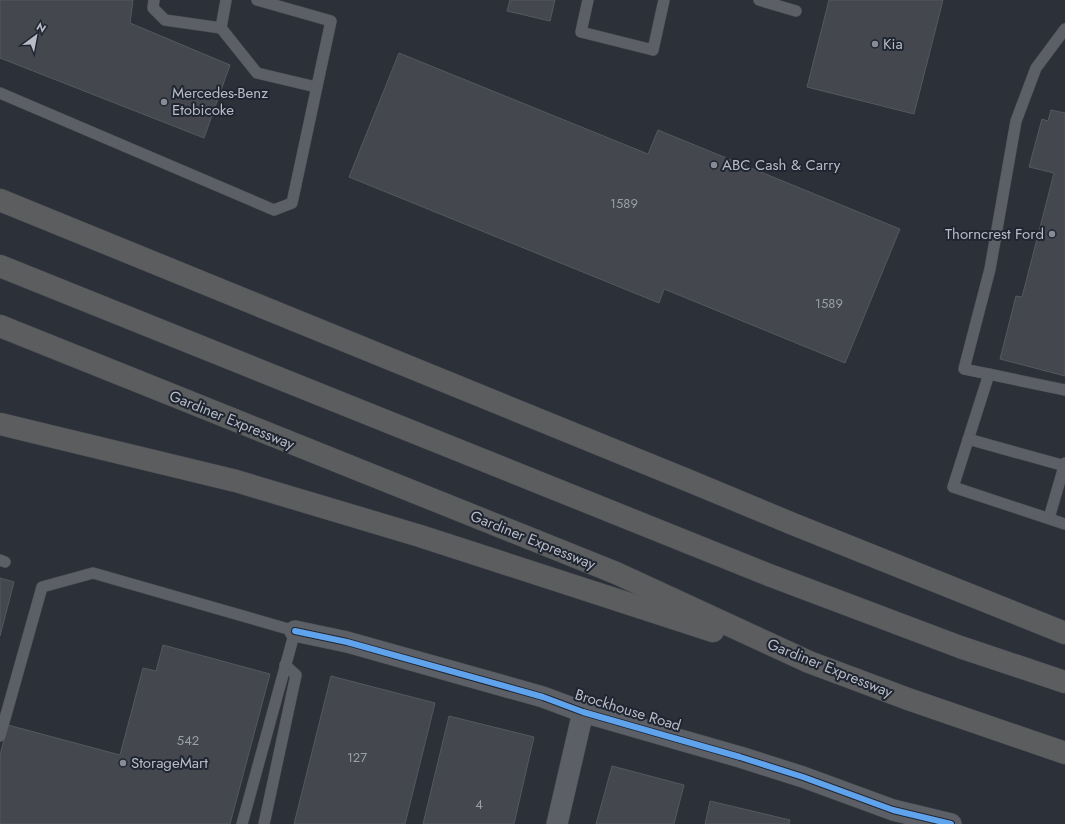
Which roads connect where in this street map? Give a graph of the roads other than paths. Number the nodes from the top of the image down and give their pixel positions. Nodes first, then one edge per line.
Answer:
1 (154, 0) edge
2 (226, 0) edge
3 (257, 0) edge
4 (588, 0) edge
5 (664, 0) edge
6 (759, 0) edge
7 (796, 11) dead end
8 (220, 28) junction
9 (1065, 29) edge
10 (316, 87) junction
11 (0, 93) edge
12 (0, 200) edge
13 (0, 266) edge
14 (0, 326) edge
15 (989, 374) junction
16 (1065, 390) edge
17 (0, 424) edge
18 (968, 439) junction
19 (1065, 465) edge
20 (1049, 518) junction
21 (1065, 524) edge
22 (294, 631) junction
23 (1065, 632) edge
24 (809, 662) junction
25 (285, 664) junction
26 (1065, 682) edge
27 (583, 712) junction
28 (0, 736) edge
29 (1065, 753) edge
30 (242, 824) edge
31 (264, 824) edge
32 (557, 824) edge
33 (951, 824) edge

1 - 8 lane
2 - 8 lane
3 - 10 lane
4 - 5 lane
6 - 7 lane
8 - 10 lane
9 - 15 lane
10 - 11 lane
12 - 23 highway
13 - 26 highway
14 - 24 highway, Gardiner Expressway
15 - 16 lane
15 - 18 lane
17 - 24 highway
18 - 19 lane
18 - 20 lane
19 - 20 lane
20 - 21 lane
22 - 25 lane
22 - 27 street, Brockhouse Road
22 - 28 lane
24 - 29 highway, Gardiner Expressway
25 - 30 lane
25 - 31 lane
27 - 32 street
27 - 33 street, Brockhouse Road

